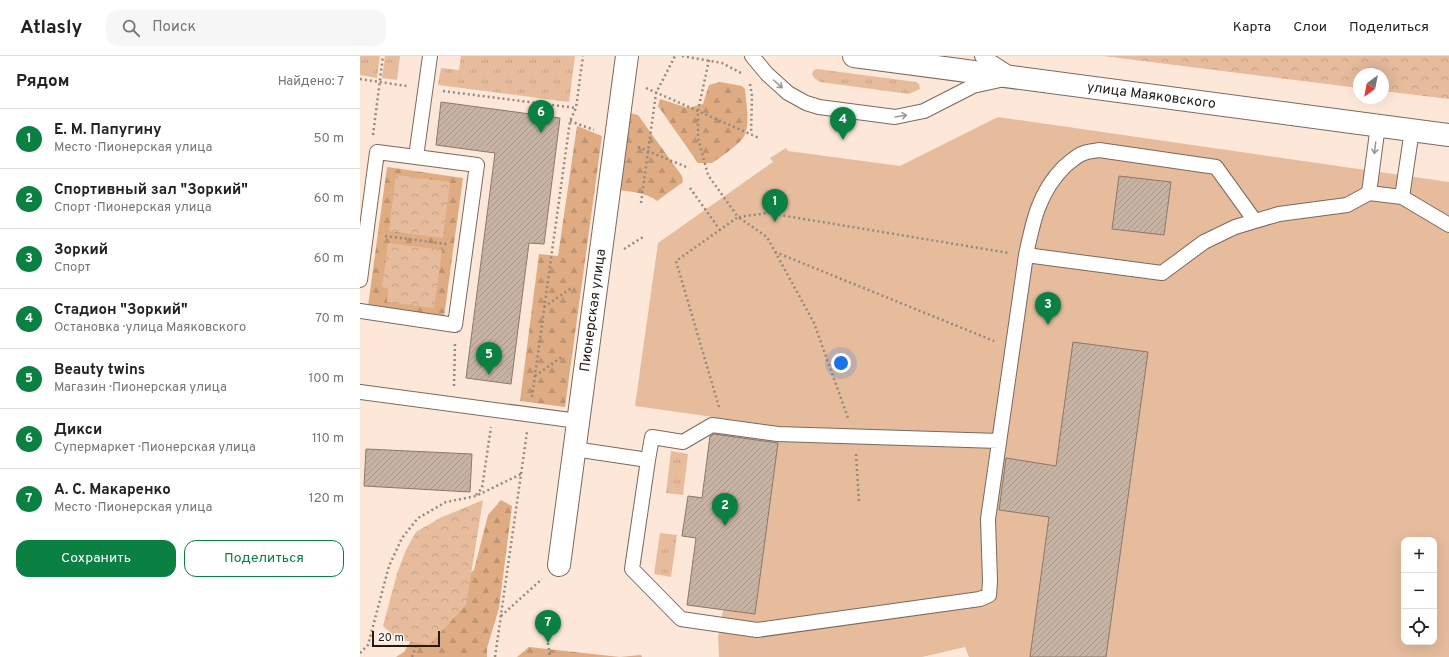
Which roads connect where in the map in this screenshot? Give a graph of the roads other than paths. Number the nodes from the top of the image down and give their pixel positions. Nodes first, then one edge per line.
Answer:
1 (430, 56) edge
2 (626, 56) edge
3 (752, 56) edge
4 (854, 56) edge
5 (982, 56) edge
6 (1016, 77) junction
7 (1378, 125) junction
8 (1412, 130) junction
9 (1449, 135) edge
10 (416, 157) junction
11 (1369, 193) junction
12 (1402, 198) junction
13 (1255, 221) junction
14 (1449, 225) edge
15 (1026, 255) junction
16 (360, 280) edge
17 (360, 311) edge
18 (360, 392) edge
19 (578, 421) junction
20 (999, 440) junction
21 (574, 449) junction
22 (648, 460) junction
23 (559, 564) road end

1 - 10 lane
2 - 19 street, Пионерская улица
3 -> 6 lane
4 - 6 street, улица Маяковского
5 - 6 lane
6 - 7 street, улица Маяковского
7 - 8 street, улица Маяковского
7 -> 11 lane
8 - 9 street, улица Маяковского
8 - 12 lane
10 - 16 lane
10 - 17 lane
11 - 12 lane
11 - 13 lane
12 - 14 lane
13 - 15 lane
13 - 15 lane
15 - 20 lane
18 - 19 lane
19 - 21 street, Пионерская улица
20 - 22 lane
20 - 22 lane
21 - 22 lane
21 - 23 street, Пионерская улица

